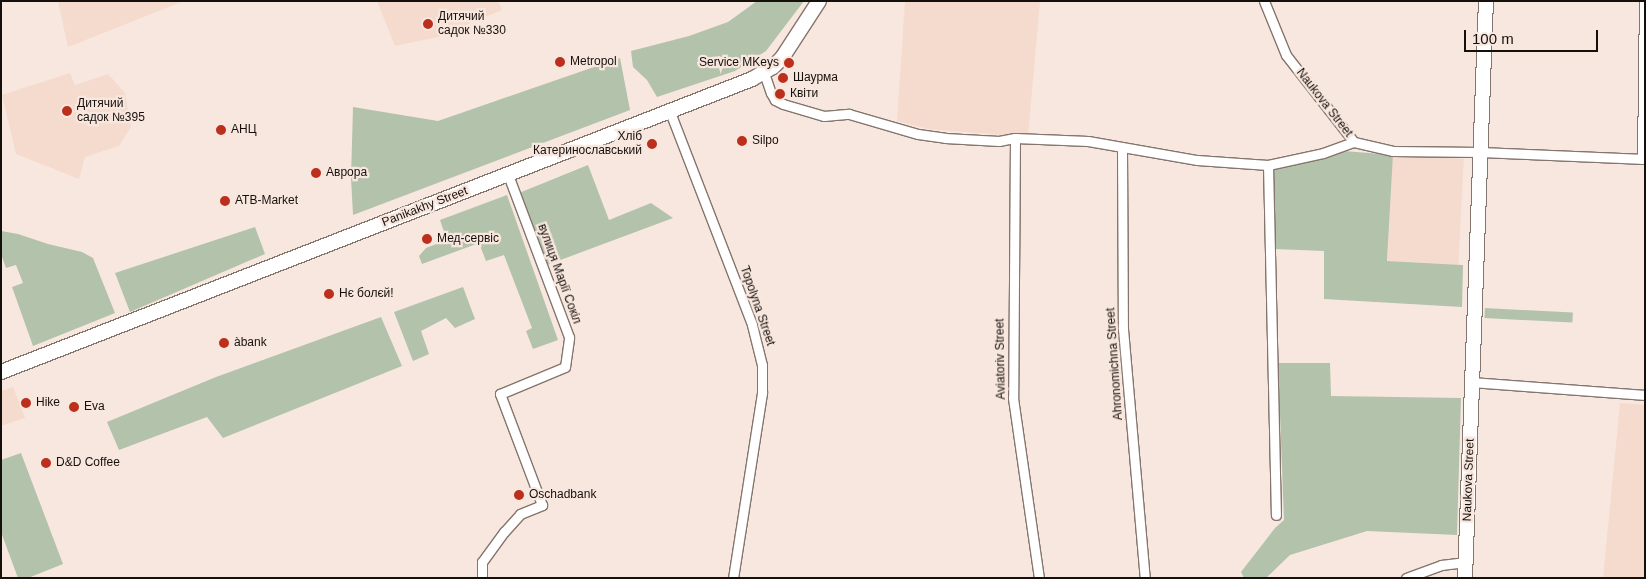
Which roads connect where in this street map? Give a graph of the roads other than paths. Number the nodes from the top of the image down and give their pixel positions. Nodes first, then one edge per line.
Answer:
1 (818, 1) edge
2 (1486, 1) edge
3 (1644, 1) edge
4 (1266, 2) edge
5 (764, 73) junction
6 (670, 112) junction
7 (1014, 138) junction
8 (1354, 142) junction
9 (1122, 149) junction
10 (1480, 152) junction
11 (1643, 159) edge
12 (1268, 165) junction
13 (508, 175) junction
14 (1, 372) edge
15 (1472, 382) junction
16 (1645, 395) edge
17 (1276, 515) dead end
18 (1466, 562) junction
19 (482, 578) edge
20 (733, 578) edge
21 (1039, 578) edge
22 (1145, 578) edge
23 (1406, 578) edge
24 (1465, 578) edge

1 - 5 street, Panikakhy Street
2 - 10 street, Naukova Street
3 - 11 street
4 - 8 street, Naukova Street
5 - 6 street, Panikakhy Street
5 - 7 street
6 - 13 street, Panikakhy Street
6 - 20 street, Topolyna Street
7 - 9 street
7 - 21 street, Aviatoriv Street
8 - 10 street, Naukova Street
8 - 12 street
9 - 12 street
9 - 22 street, Ahronomichna Street
10 - 11 street, Naukova Street
10 - 15 street, Naukova Street
12 - 17 street
13 - 14 street, Panikakhy Street
13 - 19 street, вулиця Марії Сокіл
15 - 16 street
15 - 18 street, Naukova Street
18 - 23 street
18 - 24 street, Naukova Street

